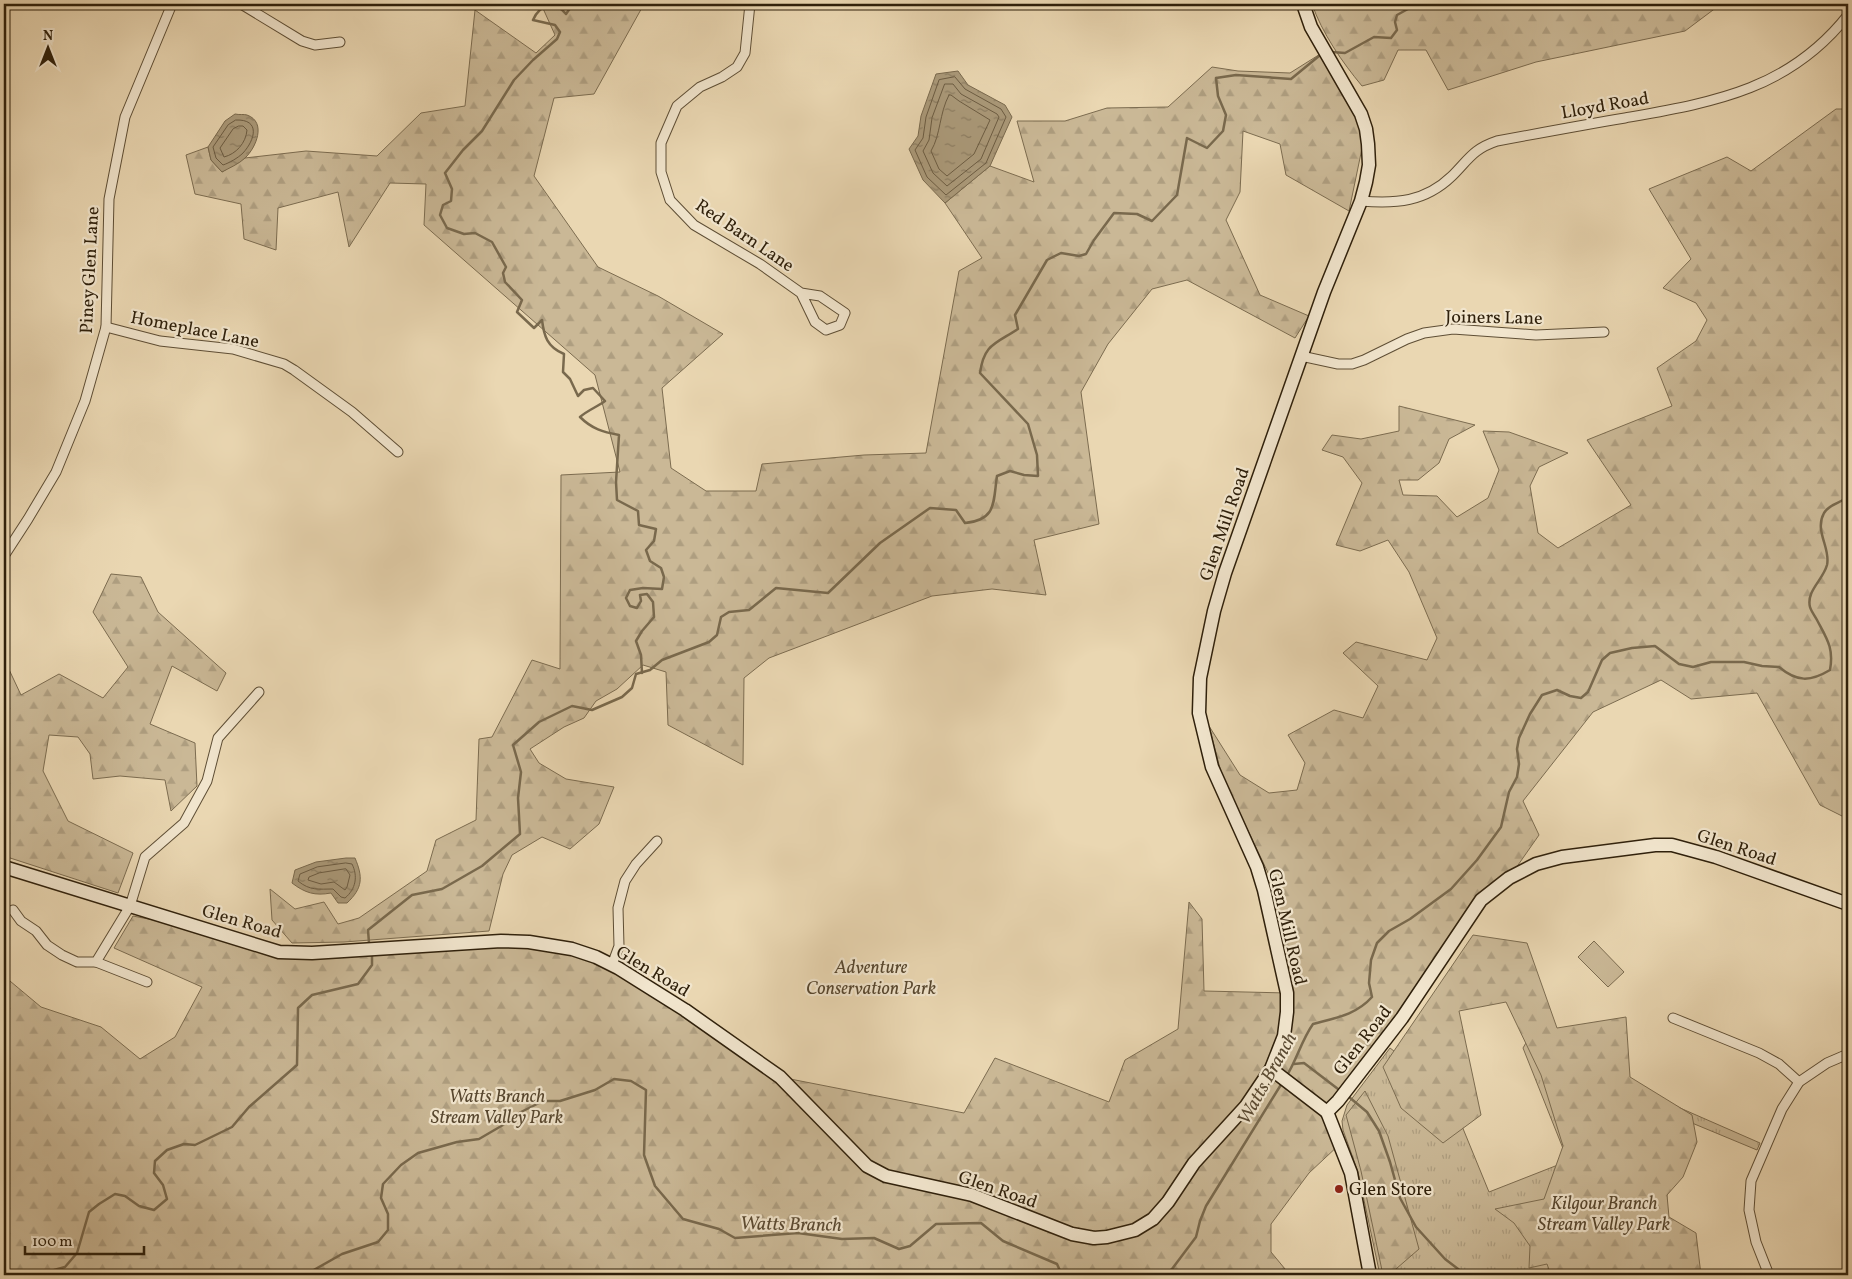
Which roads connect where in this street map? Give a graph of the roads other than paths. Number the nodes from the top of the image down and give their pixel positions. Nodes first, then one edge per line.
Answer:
1 (172, 4) edge
2 (241, 4) edge
3 (750, 4) edge
4 (1303, 4) edge
5 (1848, 15) edge
6 (340, 42) dead end
7 (1360, 201) junction
8 (801, 293) junction
9 (106, 327) junction
10 (1604, 332) dead end
11 (1301, 356) junction
12 (398, 452) dead end
13 (4, 556) edge
14 (259, 692) dead end
15 (657, 841) dead end
16 (4, 867) edge
17 (1848, 904) edge
18 (130, 906) junction
19 (14, 910) dead end
20 (96, 962) junction
21 (612, 966) junction
22 (147, 982) dead end
23 (1673, 1018) dead end
24 (1848, 1054) edge
25 (1275, 1072) junction
26 (1799, 1082) junction
27 (1327, 1112) junction
28 (1370, 1275) edge
29 (1769, 1275) edge

1 - 9 street, Piney Glen Lane
2 - 6 street
3 - 8 street, Red Barn Lane
4 - 7 main road, Glen Mill Road
5 - 7 street, Lloyd Road
7 - 11 main road, Glen Mill Road
8 - 8 street, Red Barn Lane
9 - 12 street, Homeplace Lane
9 - 13 street, Piney Glen Lane
10 - 11 street, Joiners Lane
11 - 25 main road, Glen Mill Road
14 - 18 street
15 - 21 street
16 - 18 main road, Glen Road
17 - 27 main road, Glen Road
18 - 20 street
18 - 21 main road, Glen Road
19 - 20 street
20 - 22 street
21 - 25 main road, Glen Road
23 - 26 street
24 - 26 street
25 - 27 main road
26 - 29 street
27 - 28 main road

